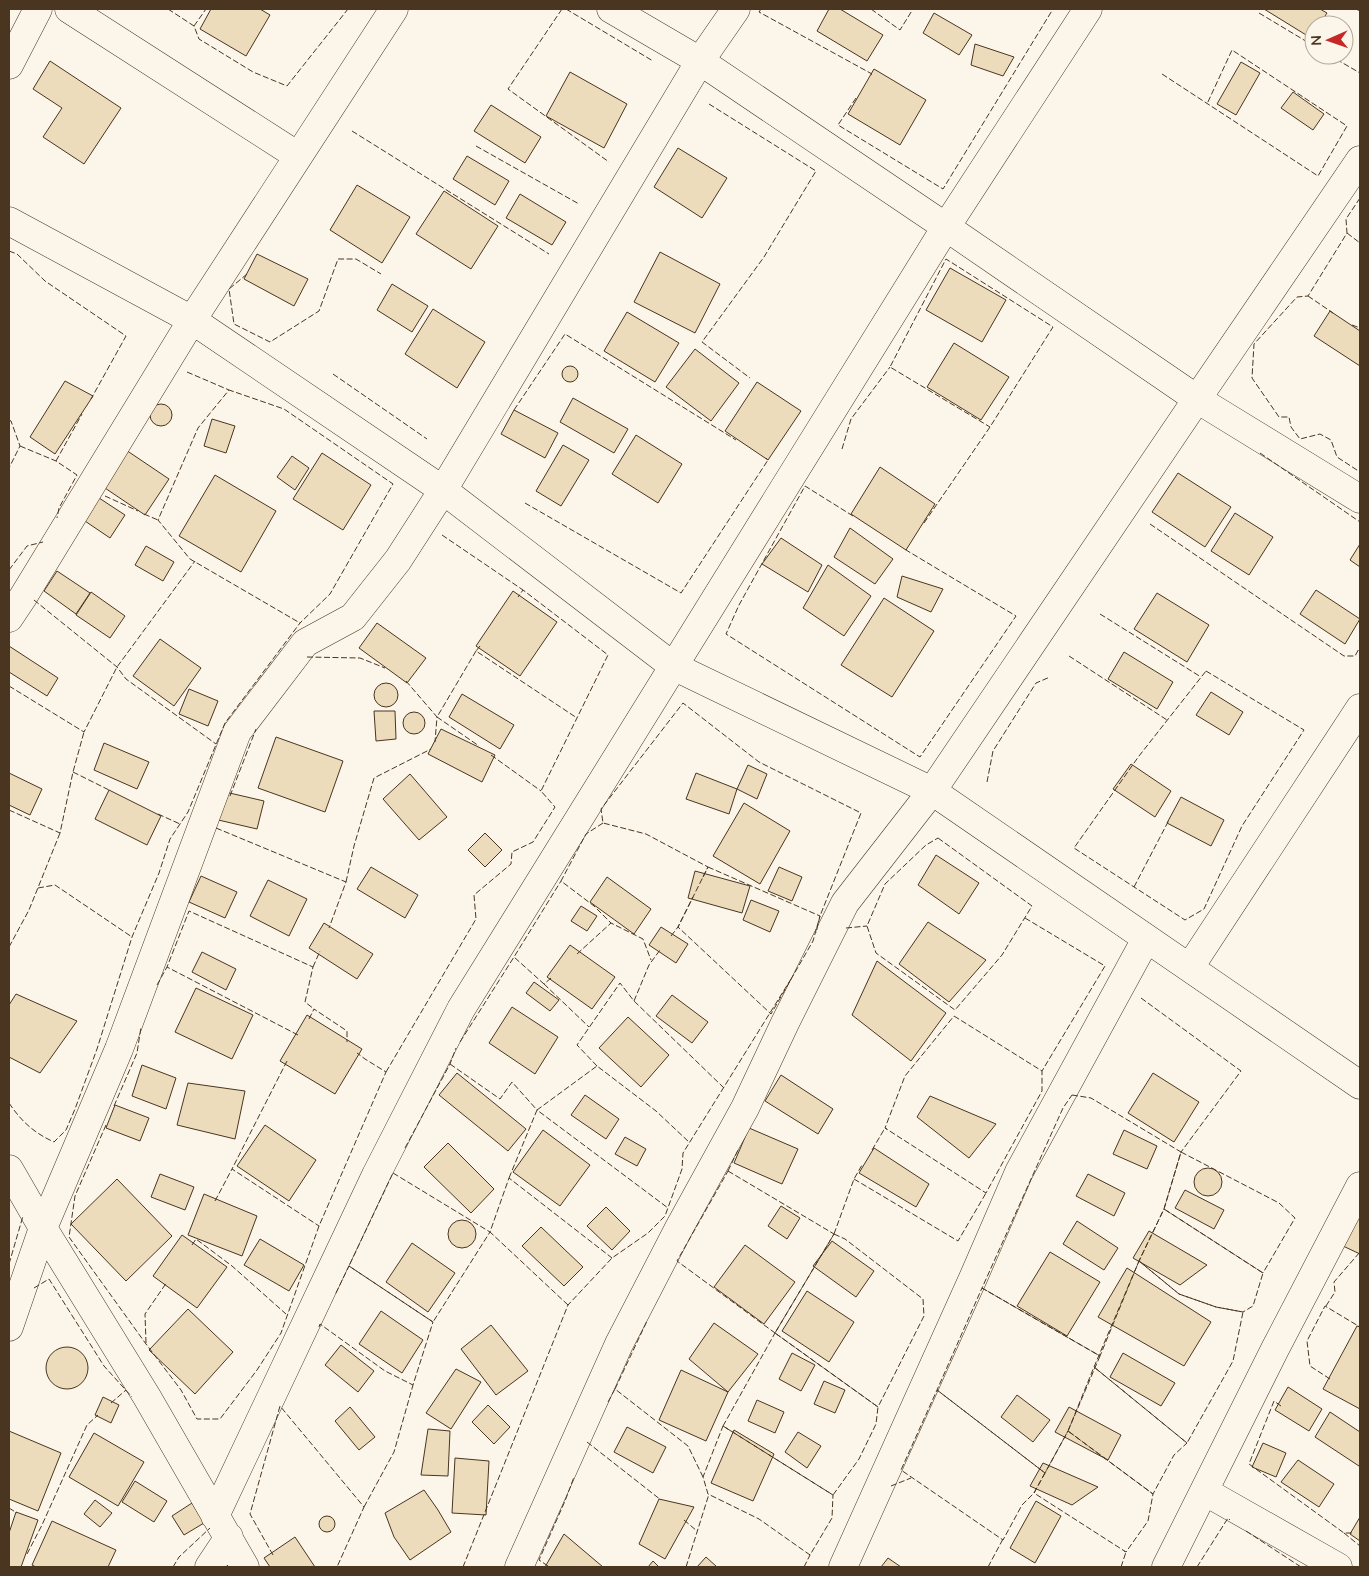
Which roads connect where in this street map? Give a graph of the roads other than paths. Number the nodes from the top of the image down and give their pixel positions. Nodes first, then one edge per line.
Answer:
1 (38, 9) edge
2 (69, 9) edge
3 (394, 9) edge
4 (611, 9) edge
5 (736, 9) edge
6 (1088, 9) edge
7 (700, 61) junction
8 (9, 65) edge
9 (298, 156) junction
10 (1360, 160) edge
11 (9, 221) edge
12 (946, 227) junction
13 (192, 320) junction
14 (1197, 399) junction
15 (443, 490) junction
16 (1360, 499) edge
17 (9, 618) edge
18 (673, 666) junction
19 (1360, 708) edge
20 (932, 791) junction
21 (1146, 940) junction
22 (1190, 967) junction
23 (1360, 1085) edge
24 (9, 1168) edge
25 (1360, 1186) edge
26 (43, 1228) junction
27 (9, 1327) edge
28 (1204, 1491) junction
29 (222, 1527) junction
30 (209, 1567) edge
31 (245, 1567) edge
32 (519, 1567) edge
33 (843, 1567) edge
34 (1166, 1567) edge
35 (1338, 1567) edge

1 - 8 street
2 - 9 street
3 - 9 street
4 - 7 street
5 - 7 street
6 - 12 street
7 - 12 street
7 - 15 street
9 - 13 street
10 - 14 street
11 - 13 street
12 - 14 street
12 - 18 street
13 - 15 street
13 - 17 street
14 - 16 street
14 - 20 street
15 - 18 street
15 - 26 street
18 - 20 street
18 - 29 street
19 - 22 street
20 - 21 street
20 - 32 street
21 - 22 street
21 - 33 street
22 - 23 street
24 - 26 street
25 - 28 street
26 - 27 street
26 - 29 street
28 - 34 street
28 - 35 street
29 - 30 street
29 - 31 street

